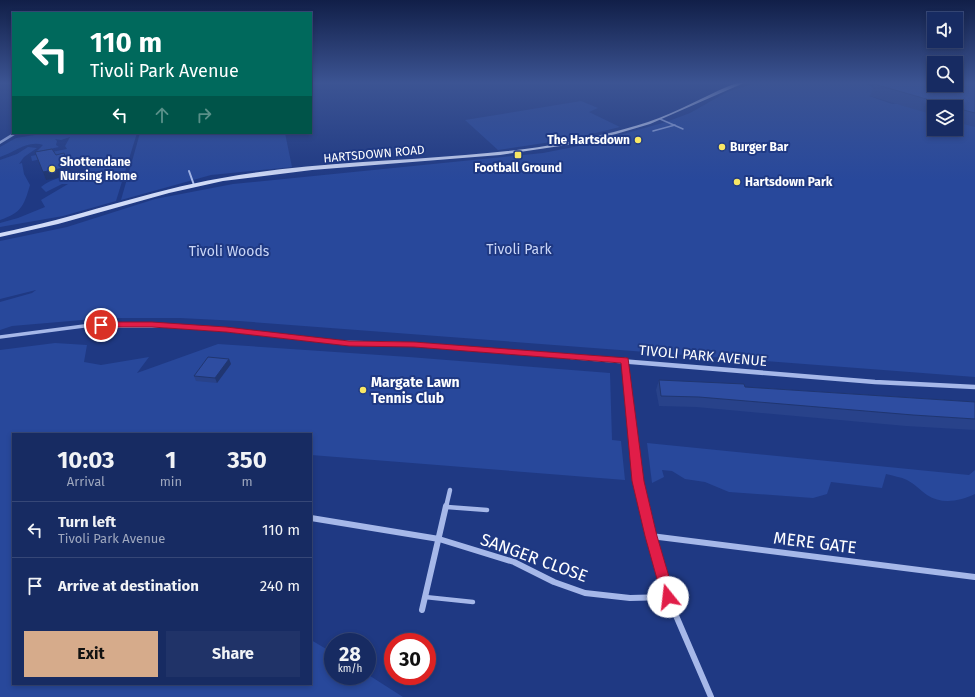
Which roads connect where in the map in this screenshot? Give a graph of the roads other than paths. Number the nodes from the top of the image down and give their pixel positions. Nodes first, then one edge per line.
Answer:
1 (669, 115) edge
2 (660, 119) junction
3 (676, 125) junction
4 (683, 129) dead end
5 (653, 131) dead end
6 (14, 134) edge
7 (0, 143) edge
8 (189, 171) dead end
9 (194, 185) junction
10 (0, 235) edge
11 (0, 337) edge
12 (625, 360) junction
13 (975, 387) edge
14 (450, 490) dead end
15 (446, 507) junction
16 (487, 510) dead end
17 (312, 518) edge
18 (651, 536) junction
19 (439, 539) junction
20 (975, 577) edge
21 (425, 597) junction
22 (668, 597) junction
23 (473, 602) dead end
24 (422, 610) dead end
25 (711, 697) edge

1 - 2 main road, HARTSDOWN ROAD
2 - 3 lane
2 - 9 main road, HARTSDOWN ROAD
3 - 4 lane
3 - 5 lane
6 - 7 street
8 - 9 lane
9 - 10 main road, HARTSDOWN ROAD
11 - 12 street, TIVOLI PARK AVENUE
12 - 13 street, TIVOLI PARK AVENUE
12 - 18 street
14 - 15 street
15 - 16 lane, SANGER CLOSE
15 - 19 street
17 - 19 street, SANGER CLOSE
18 - 20 street, MERE GATE
18 - 22 street
19 - 21 street
19 - 22 street, SANGER CLOSE
21 - 23 lane
21 - 24 street
22 - 25 street

